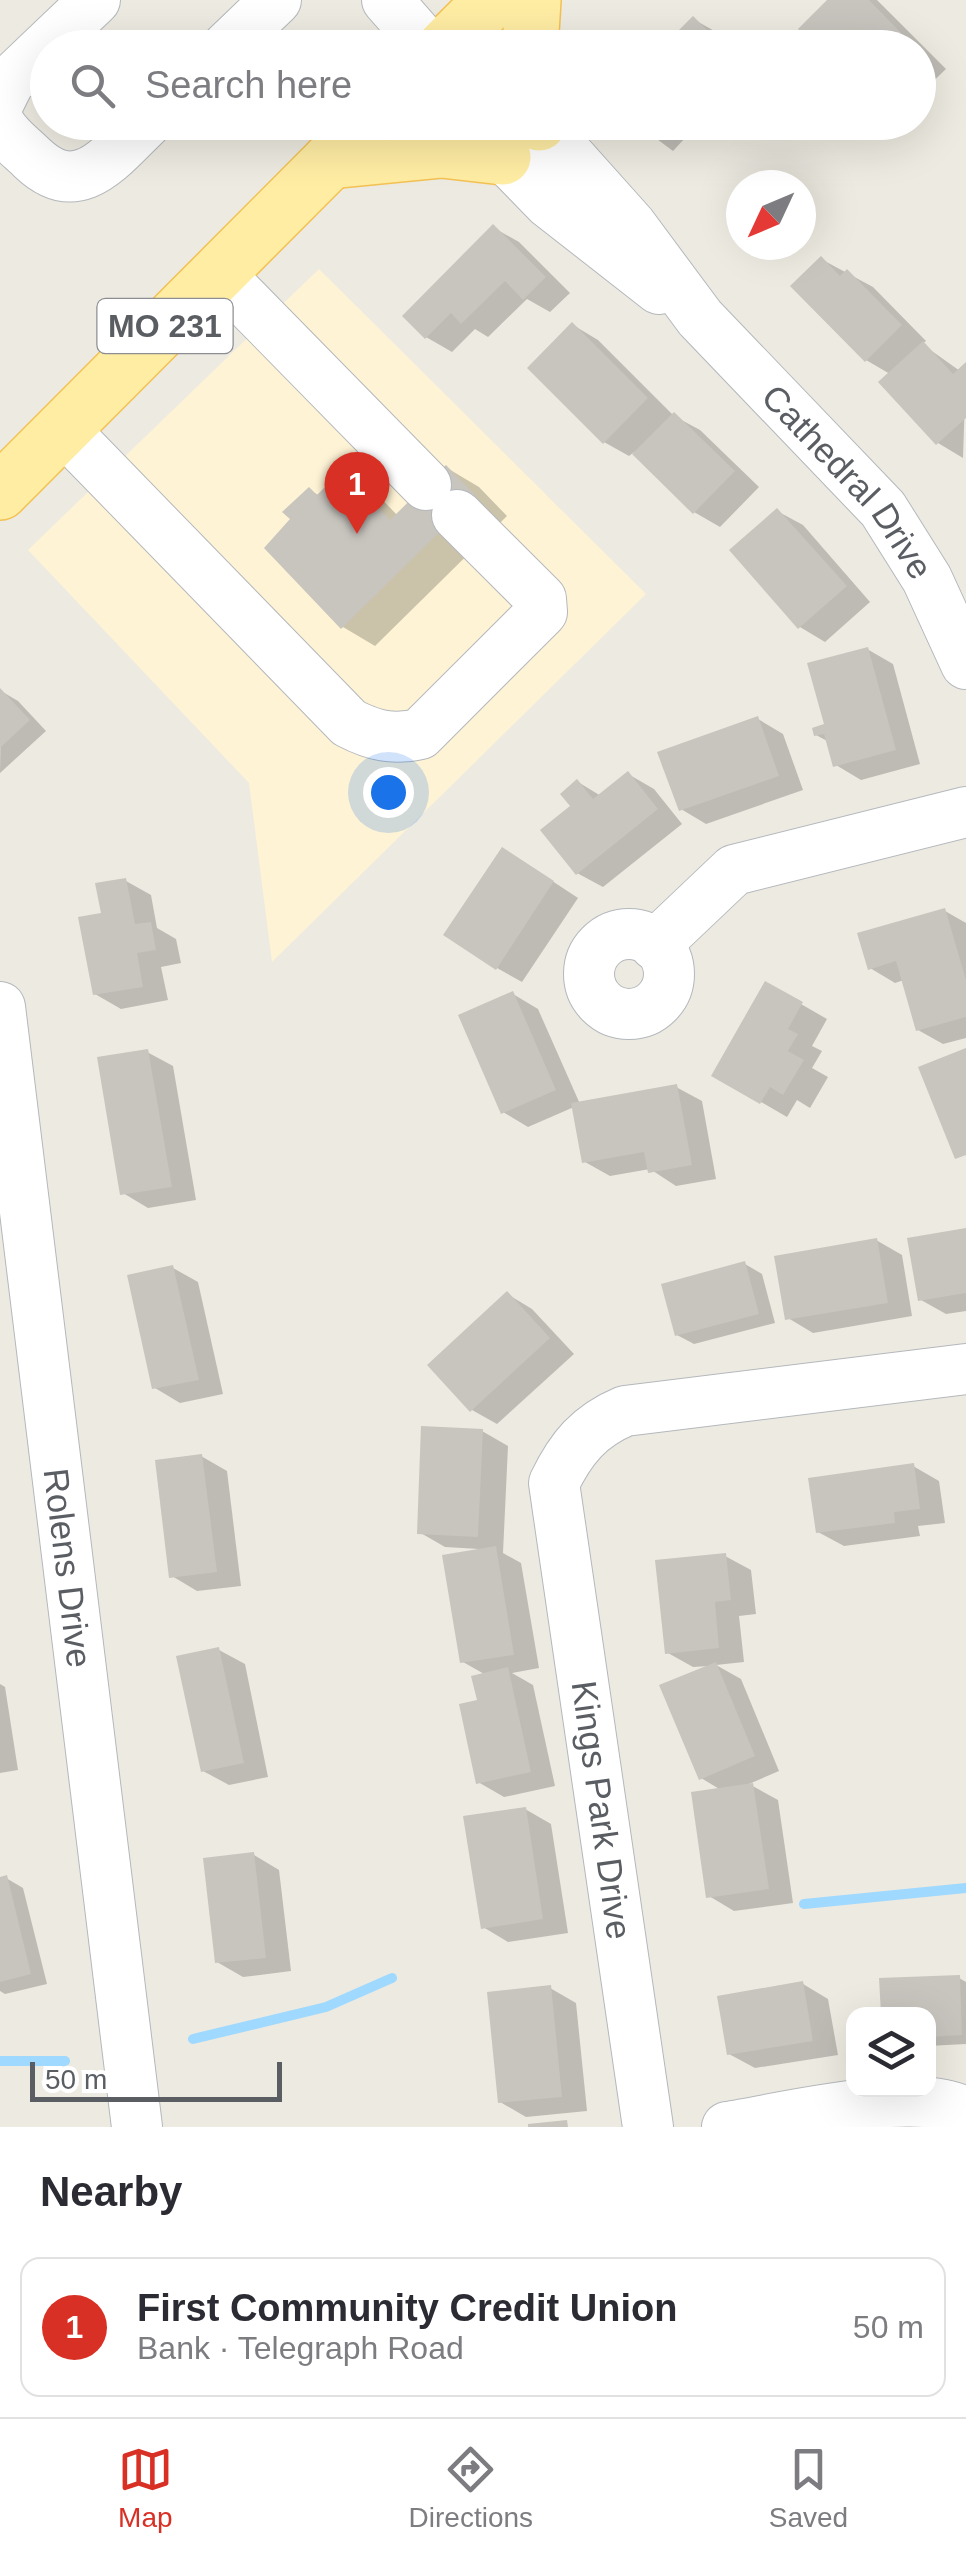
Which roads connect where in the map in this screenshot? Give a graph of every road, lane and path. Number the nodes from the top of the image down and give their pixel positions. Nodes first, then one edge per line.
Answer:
1 (95, 0) edge
2 (276, 0) edge
3 (387, 0) edge
4 (492, 0) edge
5 (533, 0) edge
6 (64, 30) edge
7 (245, 30) edge
8 (413, 30) edge
9 (462, 30) edge
10 (531, 30) edge
11 (30, 62) edge
12 (0, 100) edge
13 (0, 124) edge
14 (126, 140) edge
15 (351, 140) edge
16 (480, 140) edge
17 (523, 140) edge
18 (330, 161) junction
19 (218, 273) junction
20 (63, 428) junction
21 (0, 492) edge
22 (966, 664) edge
23 (966, 812) edge
24 (655, 945) dead end
25 (0, 1006) edge
26 (966, 1369) edge
27 (966, 2114) edge
28 (137, 2127) edge
29 (648, 2127) edge
30 (727, 2127) edge

1 - 6 street
2 - 7 street
3 - 8 street
4 - 9 main road
5 - 10 main road
11 - 12 street
13 - 14 street
15 - 18 main road, MO 231
16 - 18 main road
17 - 22 street, Cathedral Drive
18 - 19 main road, MO 231
19 - 20 main road, MO 231
19 - 20 street
20 - 21 main road, MO 231
23 - 24 street
25 - 28 street, Rolens Drive
26 - 29 street, Kings Park Drive
27 - 30 street

